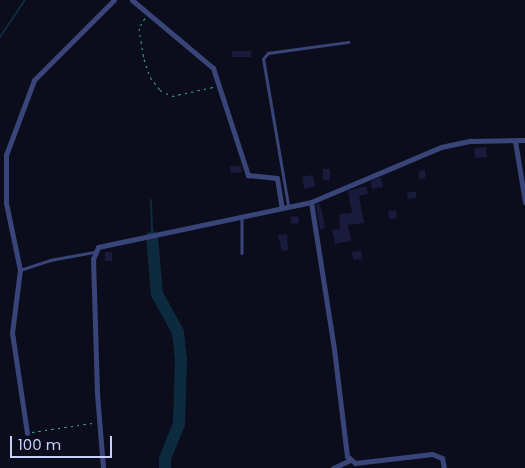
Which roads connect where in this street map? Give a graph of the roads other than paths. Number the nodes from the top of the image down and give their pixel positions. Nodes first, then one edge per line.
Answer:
1 (114, 0) edge
2 (132, 0) edge
3 (348, 42) dead end
4 (525, 140) edge
5 (515, 141) junction
6 (311, 202) junction
7 (525, 202) edge
8 (285, 208) junction
9 (242, 216) junction
10 (94, 252) junction
11 (242, 253) dead end
12 (20, 270) junction
13 (27, 433) road end
14 (350, 460) junction
15 (103, 468) edge
16 (333, 468) edge
17 (444, 468) edge

1 - 12 street
2 - 8 street
3 - 8 lane
4 - 5 street
5 - 6 street
5 - 7 street
6 - 8 street
6 - 14 street
8 - 9 street
9 - 10 street
9 - 11 lane
10 - 12 lane
10 - 15 street
12 - 13 street
14 - 16 street
14 - 17 street

